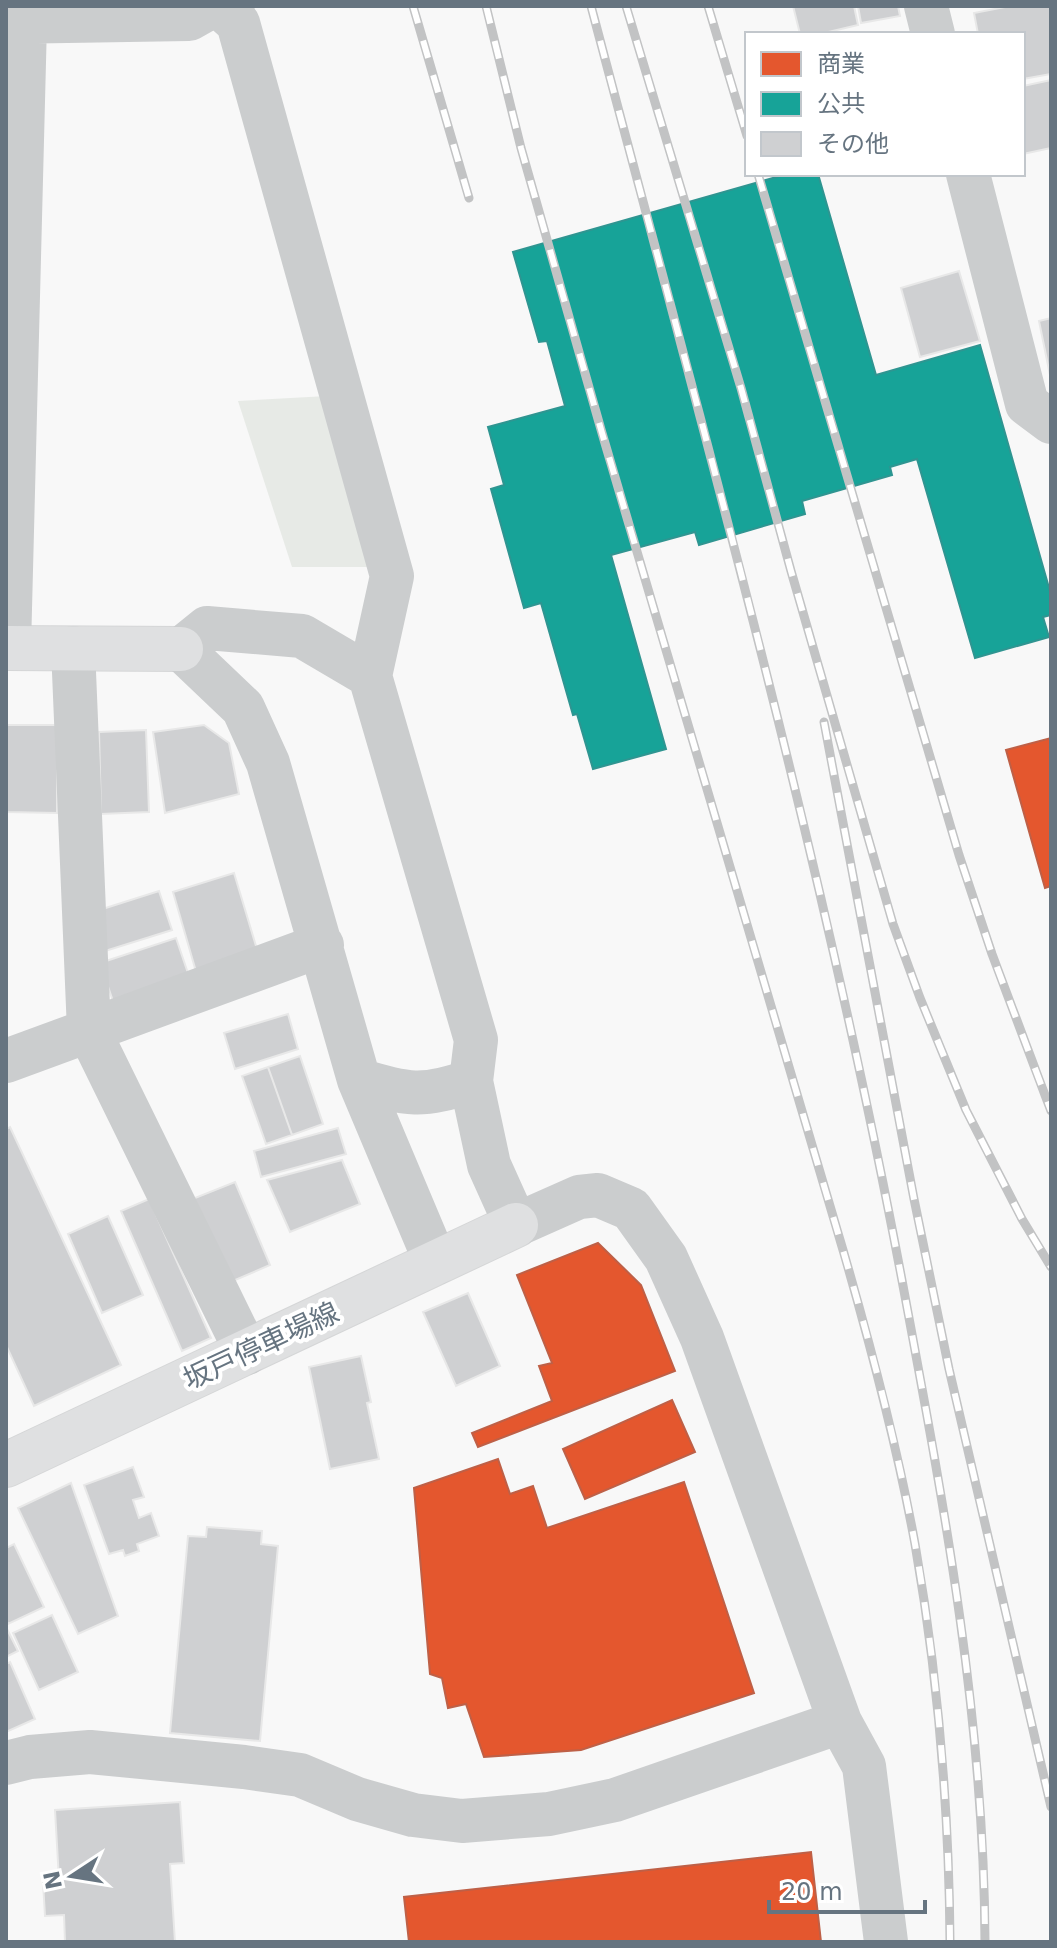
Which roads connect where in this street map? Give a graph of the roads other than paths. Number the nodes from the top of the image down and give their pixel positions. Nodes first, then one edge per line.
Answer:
1 (212, 6) edge
2 (219, 6) edge
3 (926, 6) edge
4 (15, 22) edge
5 (932, 32) edge
6 (969, 176) edge
7 (1051, 422) edge
8 (8, 648) edge
9 (73, 648) junction
10 (181, 649) junction
11 (370, 676) junction
12 (322, 945) junction
13 (89, 1031) junction
14 (6, 1061) edge
15 (359, 1080) junction
16 (471, 1081) junction
17 (516, 1225) junction
18 (436, 1263) junction
19 (247, 1353) junction
20 (6, 1465) edge
21 (840, 1722) junction
22 (6, 1763) edge
23 (886, 1942) edge

1 - 4 street
2 - 11 street
3 - 5 street
4 - 8 street
6 - 7 street
8 - 9 main road
9 - 10 main road
9 - 13 street
10 - 11 street
10 - 12 street
11 - 16 street
12 - 13 street
12 - 15 street
13 - 14 street
13 - 19 street
15 - 16 street
15 - 18 street
16 - 17 street
17 - 18 main road, 坂戸停車場線
17 - 21 street
18 - 19 main road, 坂戸停車場線
19 - 20 main road, 坂戸停車場線
21 - 22 street
21 - 23 street

